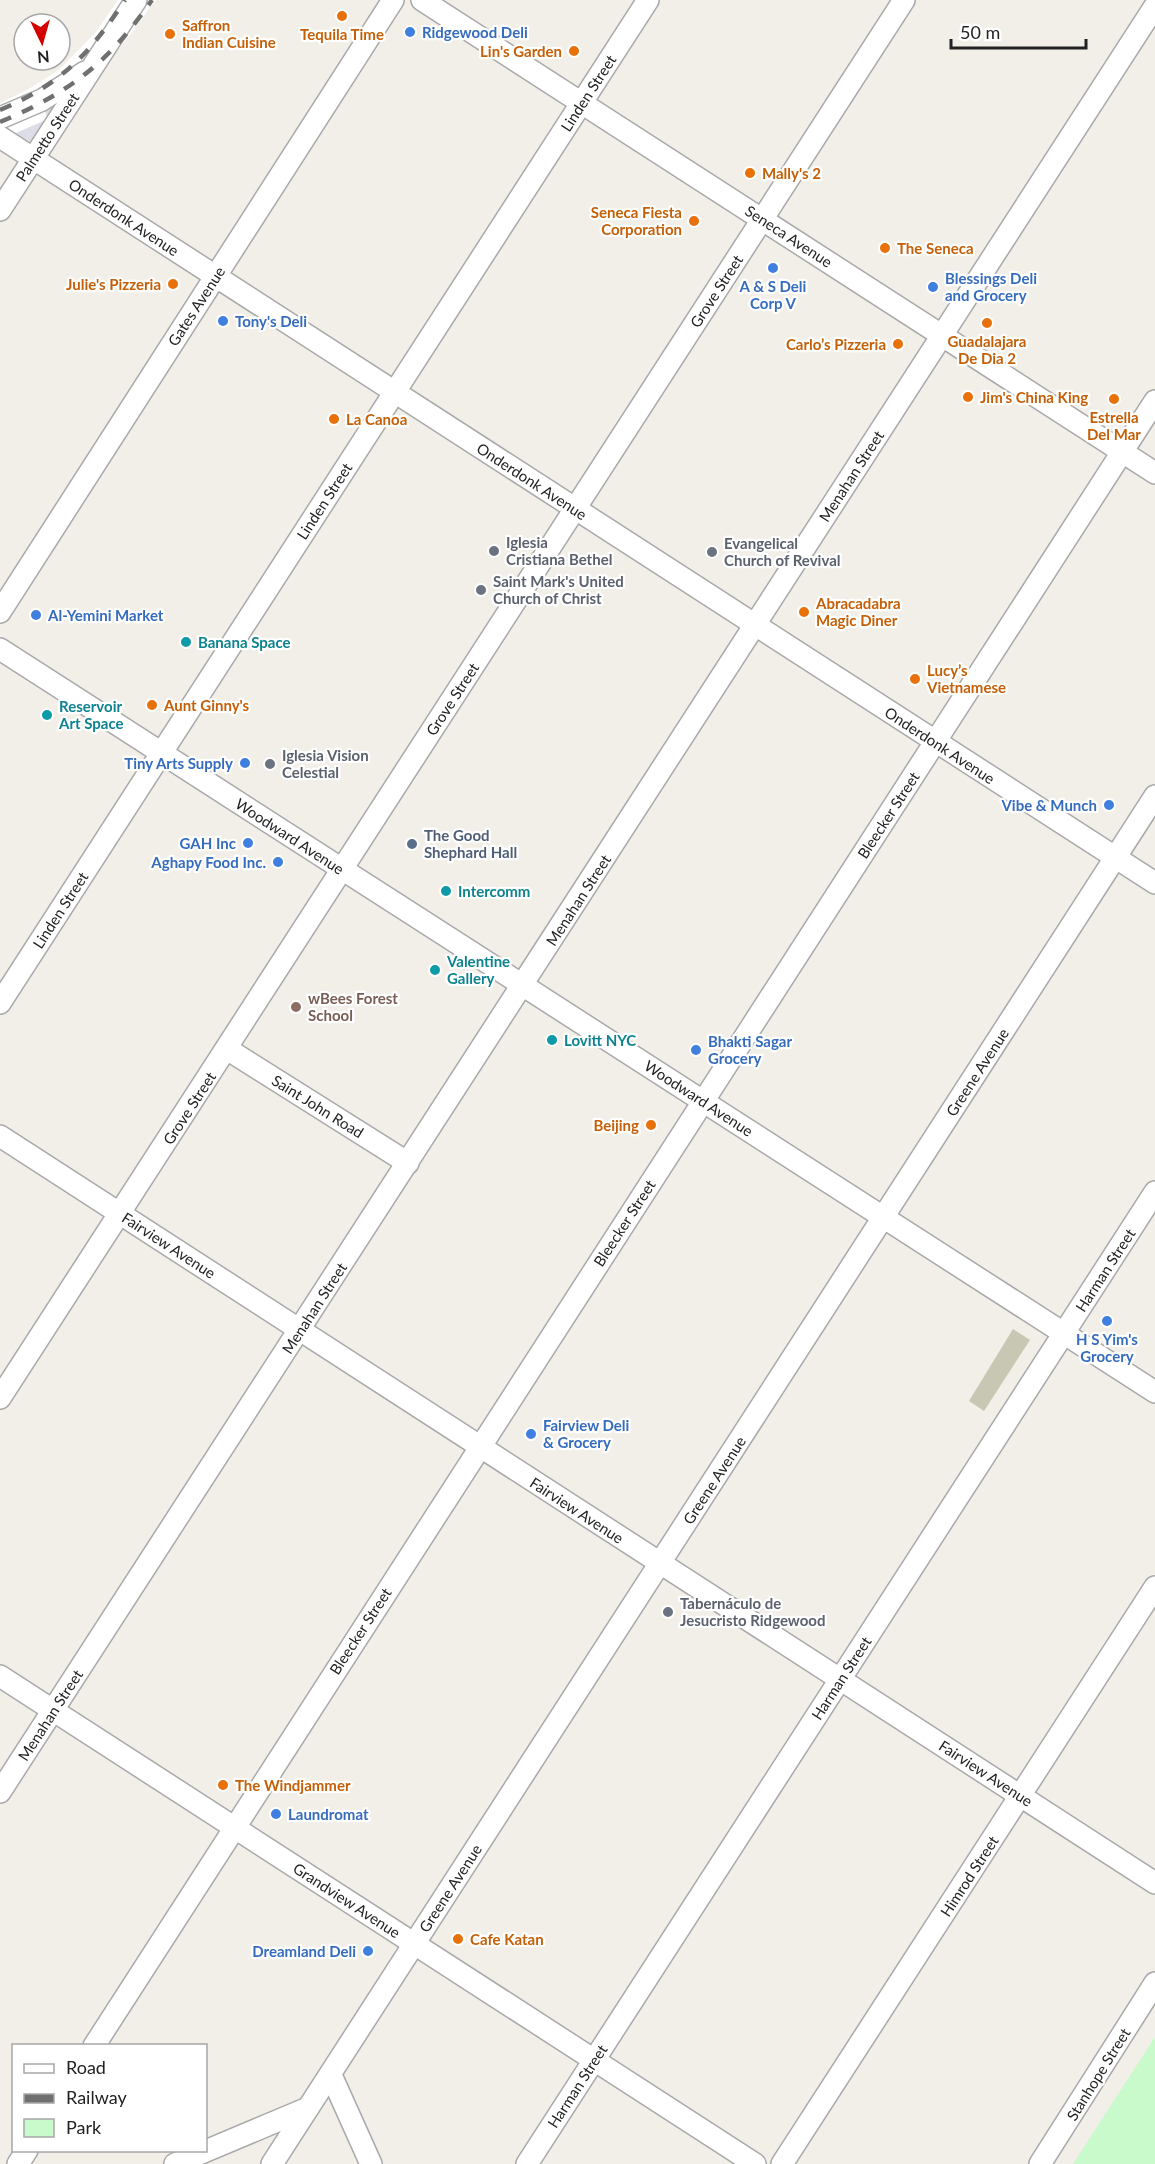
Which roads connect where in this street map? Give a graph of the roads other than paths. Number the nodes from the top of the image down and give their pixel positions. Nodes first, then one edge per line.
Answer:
1 (136, 0) edge
2 (393, 0) edge
3 (423, 0) edge
4 (648, 0) edge
5 (903, 0) edge
6 (1155, 6) edge
7 (94, 64) junction
8 (582, 103) junction
9 (0, 118) edge
10 (0, 137) edge
11 (33, 159) junction
12 (0, 210) edge
13 (762, 219) junction
14 (214, 276) junction
15 (942, 335) junction
16 (394, 392) junction
17 (1155, 401) edge
18 (1122, 452) junction
19 (1155, 473) edge
20 (575, 509) junction
21 (0, 612) edge
22 (755, 625) junction
23 (0, 649) edge
24 (935, 741) junction
25 (161, 753) junction
26 (1155, 796) edge
27 (1116, 858) junction
28 (342, 869) junction
29 (1155, 883) edge
30 (523, 985) junction
31 (0, 1003) edge
32 (228, 1048) junction
33 (703, 1101) junction
34 (0, 1136) edge
35 (408, 1163) junction
36 (1155, 1192) edge
37 (120, 1213) junction
38 (884, 1217) junction
39 (300, 1330) junction
40 (1064, 1333) junction
41 (1155, 1392) edge
42 (0, 1398) edge
43 (480, 1446) junction
44 (660, 1563) junction
45 (1155, 1587) edge
46 (0, 1676) edge
47 (841, 1679) junction
48 (53, 1711) junction
49 (0, 1792) edge
50 (1021, 1795) junction
51 (234, 1827) junction
52 (1155, 1883) edge
53 (414, 1943) junction
54 (1155, 1983) edge
55 (95, 2044) edge
56 (594, 2060) junction
57 (331, 2075) junction
58 (308, 2108) junction
59 (207, 2151) edge
60 (204, 2152) edge
61 (175, 2164) edge
62 (272, 2164) edge
63 (371, 2164) edge
64 (527, 2164) edge
65 (755, 2164) edge
66 (782, 2164) edge
67 (1040, 2164) edge

1 - 7 street, Palmetto Street
2 - 14 street, Gates Avenue
3 - 8 street, Seneca Avenue
4 - 8 street, Linden Street
5 - 13 street, Grove Street
6 - 15 street, Menahan Street
7 - 9 street, Palmetto Street
7 - 11 street, Palmetto Street
8 - 13 street, Seneca Avenue
8 - 16 street, Linden Street
10 - 11 street, Onderdonk Avenue
11 - 12 street, Palmetto Street
11 - 14 street, Onderdonk Avenue
13 - 15 street, Seneca Avenue
13 - 20 street, Grove Street
14 - 16 street, Onderdonk Avenue
14 - 21 street, Gates Avenue
15 - 18 street, Seneca Avenue
15 - 22 street, Menahan Street
16 - 20 street, Onderdonk Avenue
16 - 25 street, Linden Street
17 - 18 street, Bleecker Street
18 - 19 street, Seneca Avenue
18 - 24 street, Bleecker Street
20 - 22 street, Onderdonk Avenue
20 - 28 street, Grove Street
22 - 24 street, Onderdonk Avenue
22 - 30 street, Menahan Street
23 - 25 street, Woodward Avenue
24 - 27 street, Onderdonk Avenue
24 - 33 street, Bleecker Street
25 - 28 street, Woodward Avenue
25 - 31 street, Linden Street
26 - 27 street, Greene Avenue
27 - 29 street, Onderdonk Avenue
27 - 38 street, Greene Avenue
28 - 30 street, Woodward Avenue
28 - 32 street, Grove Street
30 - 33 street, Woodward Avenue
30 - 35 street, Menahan Street
32 - 35 street, Saint John Road
32 - 37 street, Grove Street
33 - 38 street, Woodward Avenue
33 - 43 street, Bleecker Street
34 - 37 street, Fairview Avenue
35 - 39 street, Menahan Street
36 - 40 street, Harman Street
37 - 39 street, Fairview Avenue
37 - 42 street, Grove Street
38 - 40 street, Woodward Avenue
38 - 44 street, Greene Avenue
39 - 43 street, Fairview Avenue
39 - 48 street, Menahan Street
40 - 41 street, Woodward Avenue
40 - 47 street, Harman Street
43 - 44 street, Fairview Avenue
43 - 51 street, Bleecker Street
44 - 47 street, Fairview Avenue
44 - 53 street, Greene Avenue
45 - 50 street, Himrod Street
46 - 48 street, Grandview Avenue
47 - 50 street, Fairview Avenue
47 - 56 street, Harman Street
48 - 49 street, Menahan Street
48 - 51 street, Grandview Avenue
50 - 52 street, Fairview Avenue
50 - 66 street, Himrod Street
51 - 53 street, Grandview Avenue
51 - 55 street, Bleecker Street
53 - 56 street, Grandview Avenue
53 - 57 street, Greene Avenue
54 - 67 street, Stanhope Street
56 - 64 street, Harman Street
56 - 65 street, Grandview Avenue
57 - 58 street, Greene Avenue
57 - 63 street
58 - 59 street
58 - 62 street, Greene Avenue
60 - 61 street

